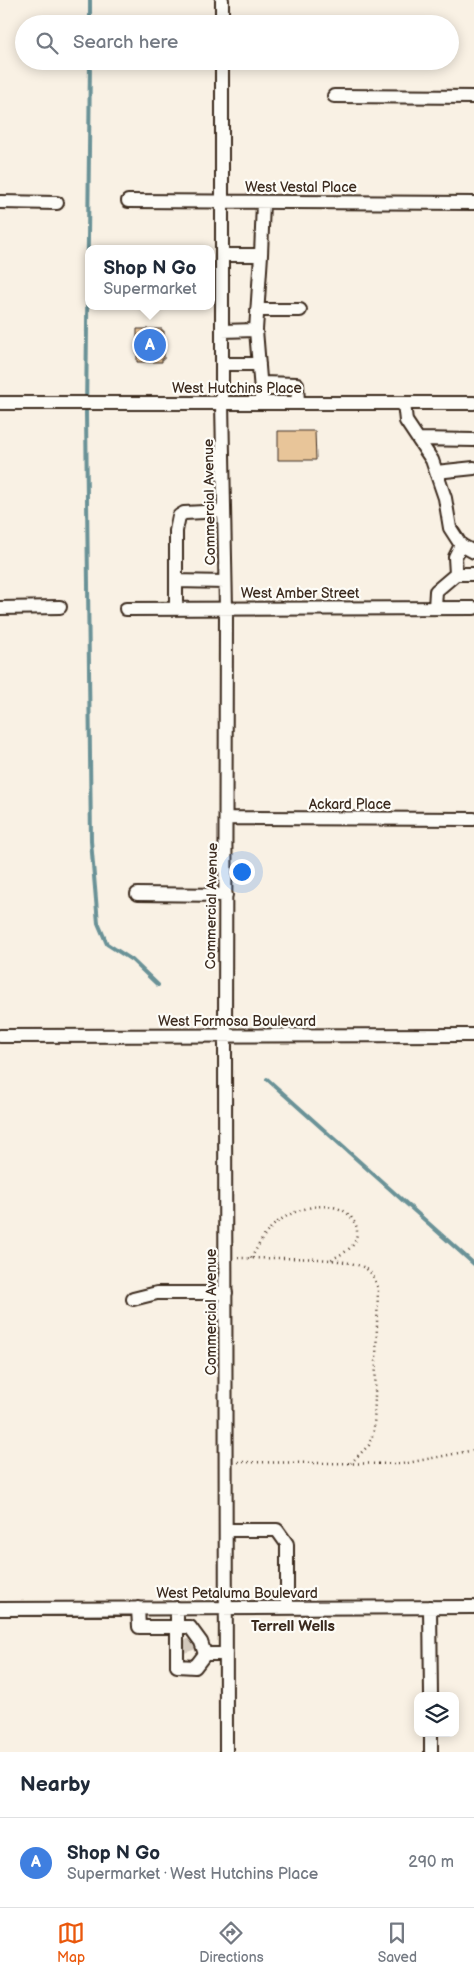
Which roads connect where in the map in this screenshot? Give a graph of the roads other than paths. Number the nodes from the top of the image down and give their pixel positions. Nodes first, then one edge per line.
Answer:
1 (222, 0) edge
2 (222, 15) edge
3 (222, 70) edge
4 (334, 96) dead end
5 (474, 97) edge
6 (128, 201) dead end
7 (222, 201) junction
8 (0, 202) edge
9 (263, 202) junction
10 (57, 203) dead end
11 (474, 203) edge
12 (222, 255) junction
13 (261, 255) junction
14 (257, 310) junction
15 (300, 310) dead end
16 (256, 330) junction
17 (222, 331) junction
18 (222, 364) junction
19 (259, 364) junction
20 (260, 383) junction
21 (0, 403) edge
22 (222, 403) junction
23 (262, 403) junction
24 (298, 403) junction
25 (404, 403) junction
26 (474, 403) edge
27 (418, 439) junction
28 (474, 440) edge
29 (474, 468) edge
30 (436, 472) junction
31 (224, 511) junction
32 (461, 545) junction
33 (474, 552) edge
34 (456, 574) junction
35 (474, 574) edge
36 (176, 581) junction
37 (226, 582) junction
38 (60, 607) dead end
39 (0, 608) edge
40 (435, 608) junction
41 (474, 608) edge
42 (126, 609) dead end
43 (176, 609) junction
44 (226, 609) junction
45 (226, 818) junction
46 (474, 820) edge
47 (137, 894) dead end
48 (226, 895) junction
49 (474, 1035) edge
50 (0, 1036) edge
51 (225, 1036) junction
52 (226, 1294) junction
53 (133, 1299) dead end
54 (226, 1530) junction
55 (225, 1607) junction
56 (430, 1607) junction
57 (474, 1607) edge
58 (138, 1608) junction
59 (178, 1608) junction
60 (287, 1608) junction
61 (0, 1609) edge
62 (178, 1628) junction
63 (192, 1647) junction
64 (226, 1654) junction
65 (430, 1692) edge
66 (431, 1737) edge
67 (226, 1752) edge
68 (431, 1752) edge

1 - 2 street
3 - 7 street, Commercial Avenue
4 - 5 street
6 - 7 street, West Vestal Place
7 - 9 street, West Vestal Place
7 - 12 street, Commercial Avenue
8 - 10 street
9 - 11 street, West Vestal Place
9 - 13 street
12 - 13 street
12 - 17 street, Commercial Avenue
13 - 14 street
14 - 15 street
14 - 16 street
16 - 17 street
16 - 19 street
17 - 18 street, Commercial Avenue
18 - 19 street
18 - 22 street, Commercial Avenue
19 - 20 street
20 - 23 street
20 - 24 street
21 - 22 street, West Hutchins Place
22 - 23 street, West Hutchins Place
22 - 31 street, Commercial Avenue
23 - 24 street, West Hutchins Place
24 - 25 street, West Hutchins Place
25 - 26 street, West Hutchins Place
25 - 27 street
27 - 28 street
27 - 30 street
29 - 30 street
30 - 32 street
31 - 36 street
31 - 37 street, Commercial Avenue
32 - 33 street
32 - 34 street
34 - 35 street
34 - 40 street
36 - 37 street
36 - 43 street
37 - 44 street, Commercial Avenue
38 - 39 street
40 - 41 street, West Amber Street
40 - 44 street, West Amber Street
42 - 43 street, West Amber Street
43 - 44 street, West Amber Street
44 - 45 street, Commercial Avenue
45 - 46 street, Ackard Place
45 - 48 street, Commercial Avenue
47 - 48 street
48 - 51 street, Commercial Avenue
49 - 51 street, West Formosa Boulevard
50 - 51 street, West Formosa Boulevard
51 - 52 street, Commercial Avenue
52 - 53 street
52 - 54 street, Commercial Avenue
54 - 55 street, Commercial Avenue
54 - 60 street
55 - 59 street, West Petaluma Boulevard
55 - 60 street, West Petaluma Boulevard
55 - 64 street, Commercial Avenue
56 - 57 street, West Petaluma Boulevard
56 - 60 street, West Petaluma Boulevard
56 - 65 street
58 - 59 street, West Petaluma Boulevard
58 - 61 street, West Petaluma Boulevard
58 - 62 street
59 - 62 street
62 - 63 street
62 - 63 street
63 - 64 street
64 - 67 street, Commercial Avenue
66 - 68 street

